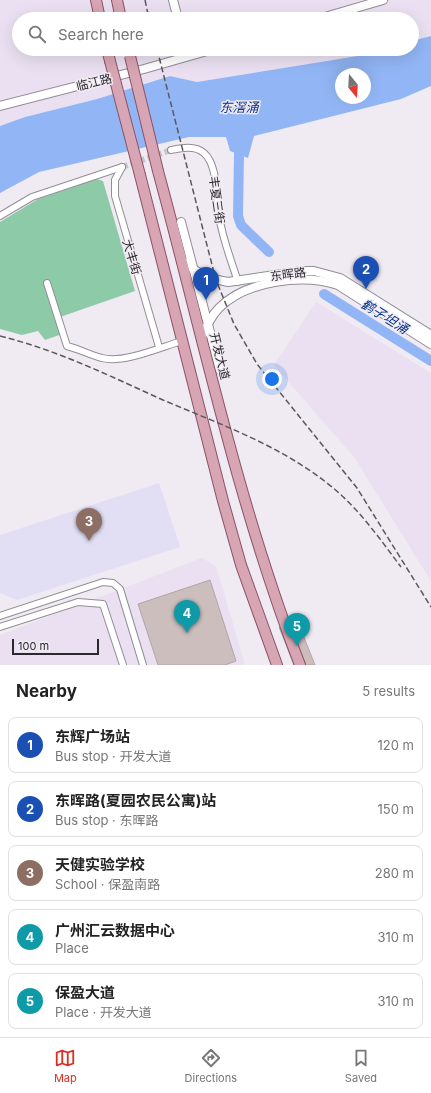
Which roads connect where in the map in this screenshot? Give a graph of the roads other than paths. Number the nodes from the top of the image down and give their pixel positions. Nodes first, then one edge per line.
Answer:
1 (96, 0) edge
2 (116, 0) edge
3 (173, 0) edge
4 (383, 0) edge
5 (99, 12) edge
6 (119, 12) edge
7 (176, 12) edge
8 (342, 12) edge
9 (109, 56) edge
10 (130, 56) edge
11 (175, 56) edge
12 (0, 106) edge
13 (171, 150) tunnel mouth
14 (0, 216) edge
15 (181, 222) dead end
16 (182, 260) junction
17 (194, 269) junction
18 (238, 282) junction
19 (47, 283) dead end
20 (208, 322) junction
21 (431, 335) edge
22 (202, 337) junction
23 (182, 341) junction
24 (431, 344) edge
25 (159, 348) junction
26 (220, 370) dead end
27 (0, 616) edge
28 (0, 627) edge
29 (123, 665) edge
30 (143, 665) edge
31 (277, 665) edge
32 (300, 665) edge

1 - 5 main road
2 - 6 main road
3 - 7 street
4 - 8 street
9 - 23 main road, bridge
10 - 16 main road, 开发大道, bridge
11 - 12 street, 临江路
13 - 18 street, 丰夏三街
14 - 25 street, 大丰街
15 - 17 street
16 - 17 street, 东晖路
16 - 22 main road, 开发大道
17 - 18 street, 东晖路
17 - 20 street
18 - 21 street, 东晖路
19 - 25 street
20 - 22 street, 东晖路
20 - 24 street, 东晖路
20 - 26 street
22 - 32 main road, 开发大道
23 - 25 street
23 - 31 main road
27 - 30 street
28 - 29 street

